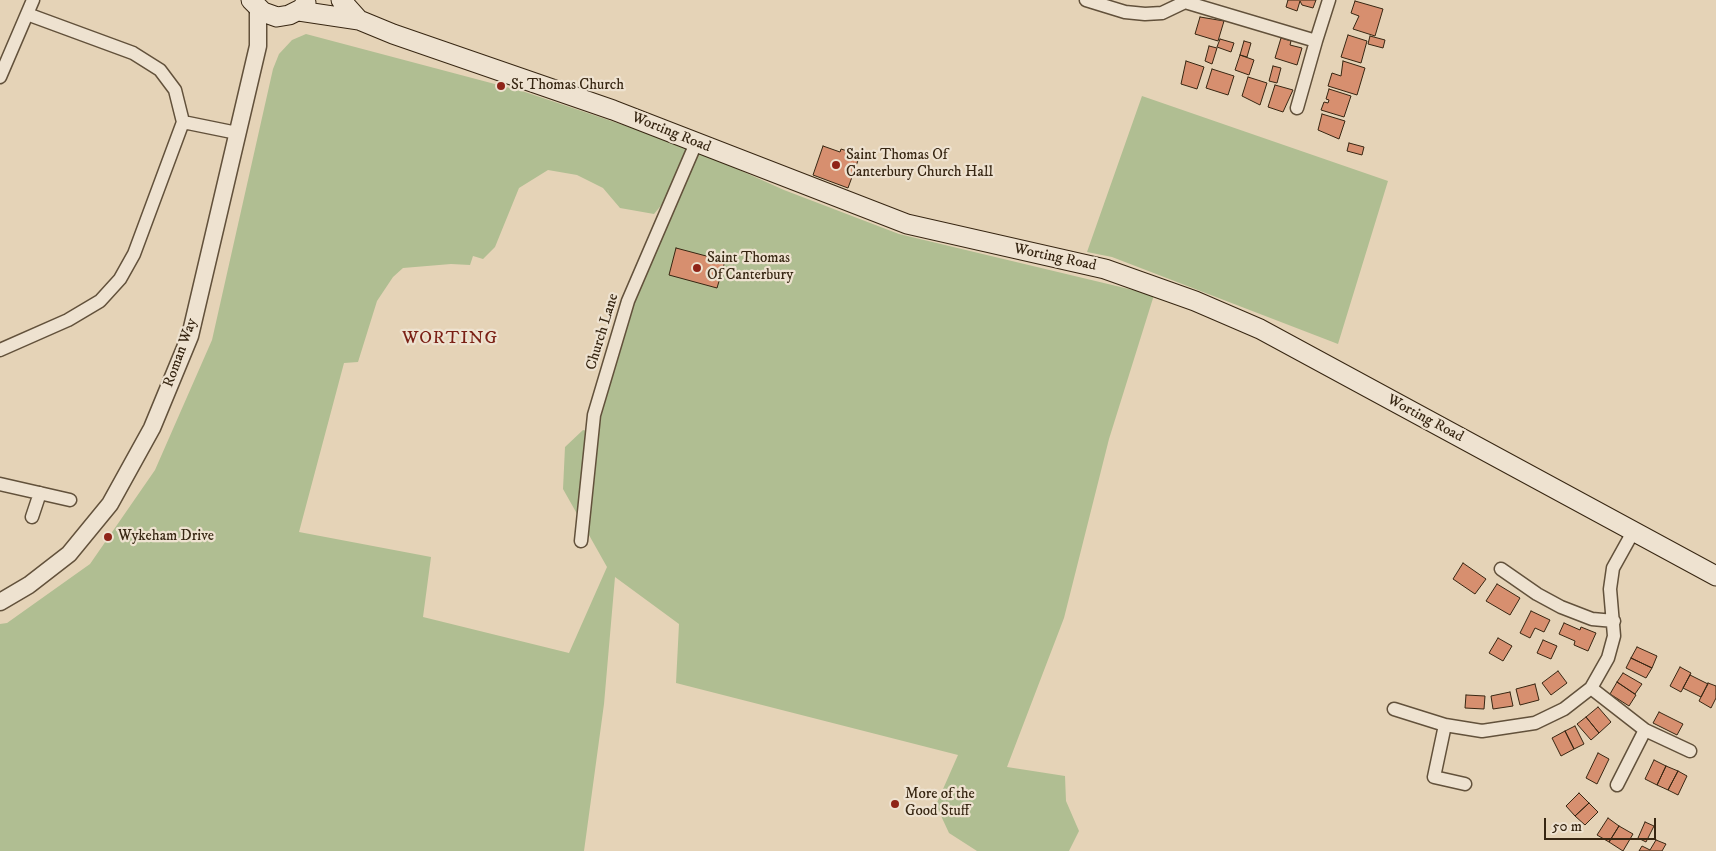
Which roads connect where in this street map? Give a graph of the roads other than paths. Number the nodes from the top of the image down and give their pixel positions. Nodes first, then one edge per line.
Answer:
1 (33, 0) edge
2 (340, 0) edge
3 (1086, 0) edge
4 (1329, 0) edge
5 (1185, 1) edge
6 (254, 4) edge
7 (304, 5) edge
8 (27, 14) junction
9 (277, 17) junction
10 (360, 20) junction
11 (1316, 41) junction
12 (258, 46) junction
13 (0, 78) edge
14 (1297, 108) dead end
15 (182, 122) junction
16 (237, 134) junction
17 (696, 143) junction
18 (0, 350) edge
19 (0, 484) edge
20 (40, 493) junction
21 (70, 500) dead end
22 (32, 517) dead end
23 (1633, 532) junction
24 (581, 541) dead end
25 (1501, 569) dead end
26 (1716, 576) edge
27 (0, 602) edge
28 (1614, 621) junction
29 (1591, 688) junction
30 (1394, 709) dead end
31 (1445, 725) junction
32 (1645, 730) junction
33 (1690, 751) dead end
34 (1465, 784) dead end
35 (1617, 785) dead end

1 - 8 street
2 - 10 main road, Worting Road
3 - 5 street
4 - 11 street
5 - 11 street
6 - 9 main road
6 - 12 street, Roman Way
7 - 9 main road
7 - 10 main road, Worting Road
8 - 13 street
8 - 15 street
9 - 12 street, Roman Way
10 - 17 main road, Worting Road
11 - 14 street
12 - 16 street, Roman Way
15 - 16 street
15 - 18 street
16 - 27 street, Roman Way
17 - 23 main road, Worting Road
17 - 24 street, Church Lane
19 - 20 street
20 - 21 street
20 - 22 street
23 - 26 main road, Worting Road
23 - 28 street
25 - 28 street
28 - 29 street
29 - 31 street
29 - 32 street
30 - 31 street
31 - 34 street
32 - 33 street
32 - 35 street

